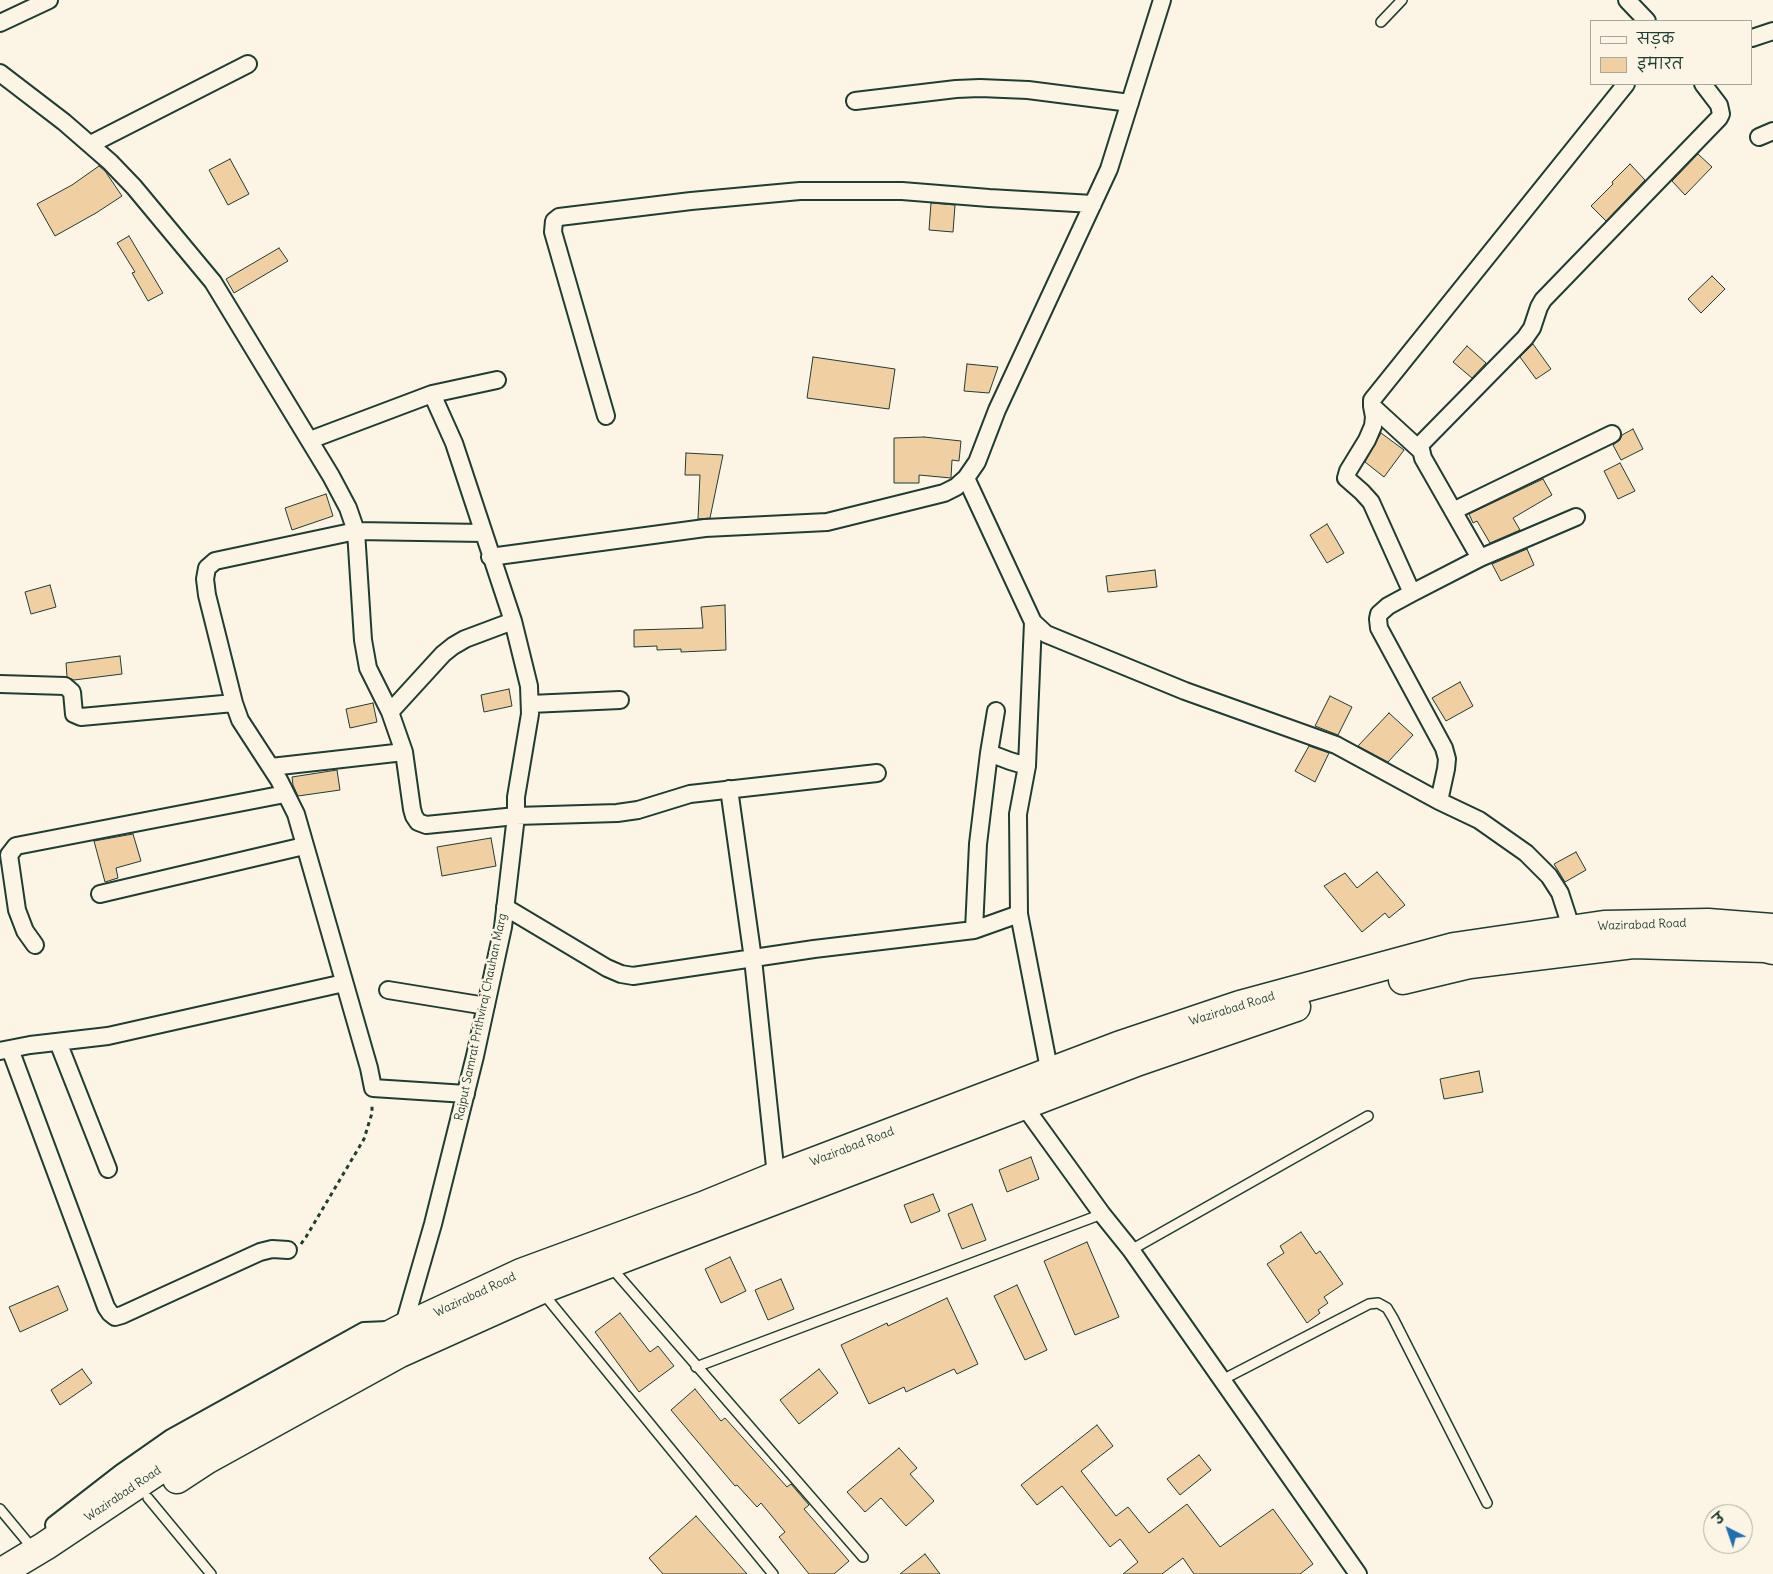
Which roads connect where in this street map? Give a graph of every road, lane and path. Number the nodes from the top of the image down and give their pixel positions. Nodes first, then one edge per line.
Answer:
1 (49, 0) edge
2 (1162, 0) edge
3 (1402, 0) edge
4 (1627, 0) edge
5 (1647, 20) edge
6 (1381, 22) dead end
7 (0, 23) edge
8 (1773, 31) edge
9 (1753, 38) edge
10 (248, 64) dead end
11 (0, 72) edge
12 (1625, 85) edge
13 (1704, 85) edge
14 (855, 101) dead end
15 (1130, 103) junction
16 (91, 144) junction
17 (1093, 204) junction
18 (497, 380) dead end
19 (432, 394) junction
20 (1372, 406) junction
21 (606, 416) dead end
22 (1612, 434) dead end
23 (310, 440) junction
24 (1420, 450) junction
25 (966, 478) junction
26 (1453, 511) junction
27 (1576, 517) dead end
28 (356, 531) junction
29 (484, 533) junction
30 (490, 557) junction
31 (1480, 558) junction
32 (1412, 593) junction
33 (513, 621) junction
34 (1032, 622) junction
35 (0, 684) edge
36 (620, 700) dead end
37 (234, 703) junction
38 (530, 704) junction
39 (996, 711) dead end
40 (390, 712) junction
41 (404, 752) junction
42 (989, 753) junction
43 (1027, 766) junction
44 (271, 768) junction
45 (877, 774) dead end
46 (729, 789) junction
47 (285, 794) junction
48 (1439, 801) junction
49 (516, 816) junction
50 (304, 846) junction
51 (100, 894) dead end
52 (505, 907) junction
53 (1019, 914) junction
54 (1773, 928) edge
55 (974, 930) junction
56 (1572, 930) junction
57 (35, 945) dead end
58 (1773, 950) edge
59 (753, 958) junction
60 (344, 983) junction
61 (388, 990) dead end
62 (486, 1006) junction
63 (58, 1042) junction
64 (5, 1050) edge
65 (1051, 1083) junction
66 (373, 1088) junction
67 (466, 1094) junction
68 (1017, 1096) junction
69 (1368, 1116) dead end
70 (108, 1169) dead end
71 (776, 1176) junction
72 (1102, 1214) junction
73 (288, 1250) joint
74 (1131, 1250) junction
75 (608, 1264) junction
76 (540, 1290) junction
77 (409, 1338) junction
78 (696, 1367) junction
79 (1222, 1380) junction
80 (148, 1498) junction
81 (1488, 1503) dead end
82 (0, 1509) edge
83 (863, 1558) dead end
84 (32, 1563) edge
85 (0, 1574) edge
86 (211, 1574) edge
87 (773, 1574) edge
88 (1356, 1574) edge

1 - 7 street
2 - 15 street
3 - 6 lane
4 - 5 street
8 - 9 street
10 - 16 street
11 - 16 street
12 - 20 street
13 - 24 street
14 - 15 street
15 - 17 street
16 - 23 street
17 - 21 street
17 - 25 street
18 - 19 street
19 - 23 street
19 - 29 street, Rajput Samrat Prithviraj Chauhan Marg
20 - 24 street
20 - 32 street
22 - 26 street
23 - 28 street
24 - 26 street
25 - 30 street
25 - 34 street
26 - 31 street
27 - 31 street
28 - 29 street
28 - 37 street
28 - 40 street
29 - 30 street, Rajput Samrat Prithviraj Chauhan Marg
30 - 33 street, Rajput Samrat Prithviraj Chauhan Marg
31 - 32 street
32 - 48 street
33 - 38 street, Rajput Samrat Prithviraj Chauhan Marg
33 - 40 street
34 - 43 street
34 - 48 street
35 - 37 street
36 - 38 street
37 - 44 street
38 - 49 street, Rajput Samrat Prithviraj Chauhan Marg
39 - 42 street
40 - 41 street
41 - 44 street
41 - 49 street
42 - 43 street
42 - 55 street
43 - 53 street
44 - 47 street
45 - 46 street
46 - 49 street
46 - 59 street
47 - 50 street
47 - 57 street
48 - 56 street
49 - 52 street, Rajput Samrat Prithviraj Chauhan Marg
50 - 51 street
50 - 60 street
52 - 59 street
52 - 62 street, Rajput Samrat Prithviraj Chauhan Marg
53 - 55 street
53 - 65 street
54 - 56 highway, Wazirabad Road
55 - 59 street
56 - 65 highway, Wazirabad Road
58 - 65 highway, Wazirabad Road
59 - 71 street
60 - 63 street
60 - 66 street
61 - 62 street
62 - 67 street, Rajput Samrat Prithviraj Chauhan Marg
63 - 64 street
63 - 70 street
64 - 73 street
65 - 68 highway, Wazirabad Road
66 - 67 street
66 - 73 path
67 - 77 street, Rajput Samrat Prithviraj Chauhan Marg
68 - 71 highway, Wazirabad Road
68 - 72 street
68 - 75 highway, Wazirabad Road
69 - 74 lane
71 - 77 highway, Wazirabad Road
72 - 74 street
72 - 78 lane
74 - 79 street
75 - 76 highway, Wazirabad Road
75 - 78 lane
76 - 77 highway, Wazirabad Road
76 - 87 lane
77 - 80 highway, Wazirabad Road
77 - 84 highway, Wazirabad Road
78 - 83 lane
79 - 81 lane
79 - 88 street
80 - 84 highway, Wazirabad Road
80 - 86 lane
82 - 84 lane
84 - 85 highway, Wazirabad Road

